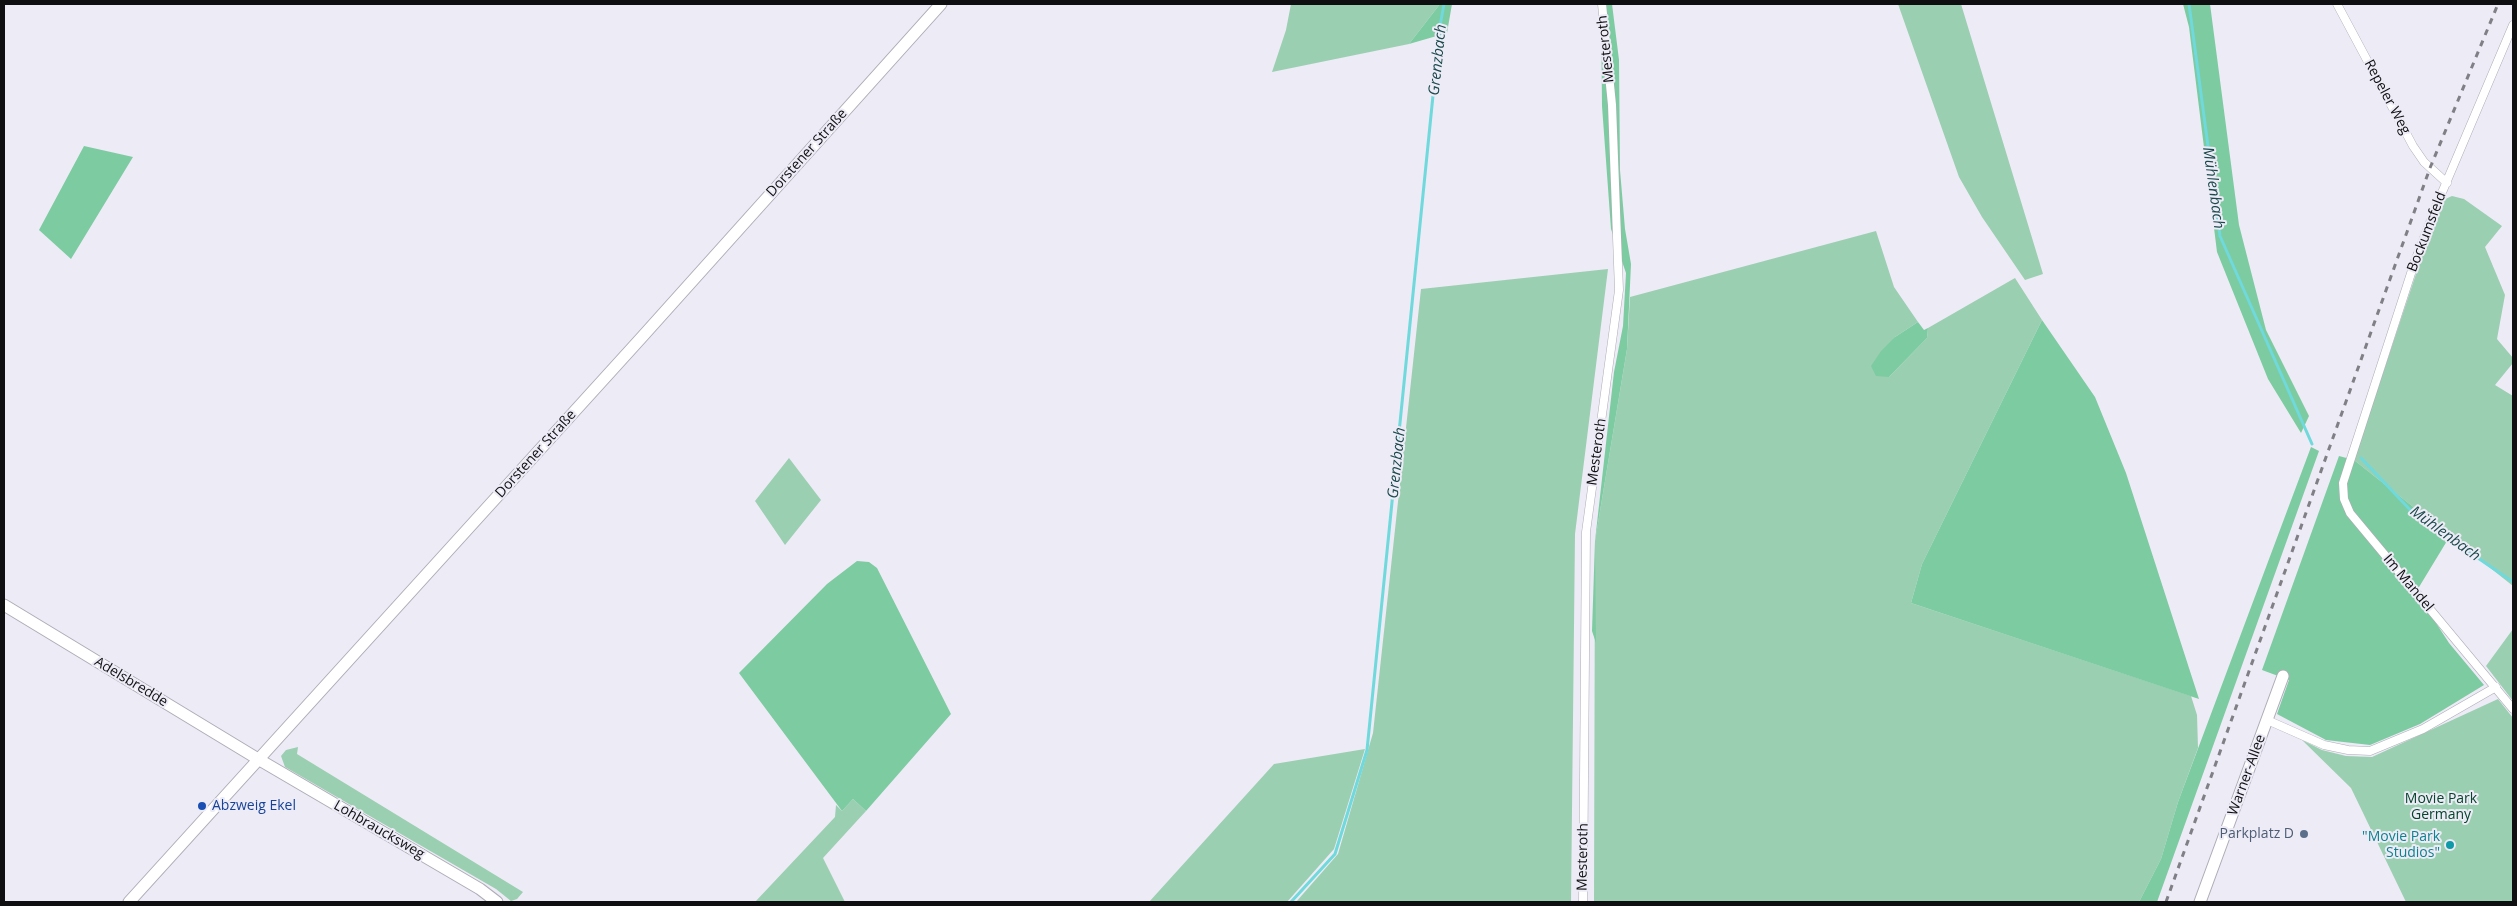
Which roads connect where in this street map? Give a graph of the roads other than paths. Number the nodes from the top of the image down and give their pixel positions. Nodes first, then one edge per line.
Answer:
1 (941, 4) edge
2 (1602, 4) edge
3 (2337, 4) edge
4 (2513, 25) edge
5 (2447, 182) junction
6 (2357, 444) joint
7 (4, 605) edge
8 (2283, 676) dead end
9 (2496, 687) junction
10 (2513, 709) edge
11 (2267, 720) junction
12 (258, 759) junction
13 (129, 902) edge
14 (497, 902) edge
15 (1583, 902) edge
16 (2200, 902) edge

1 - 12 main road, Dorstener Straße
2 - 15 street, Mesteroth
3 - 5 street, Repeler Weg
4 - 5 street, Bockumsfeld
5 - 6 street, Bockumsfeld
6 - 9 street, Im Mandel
7 - 12 main road, Adelsbredde
8 - 11 main road, Warner-Allee
9 - 10 street, Im Mandel
9 - 11 street
11 - 16 main road, Warner-Allee
12 - 13 main road, Dorstener Straße
12 - 14 main road, Lohbraucksweg

